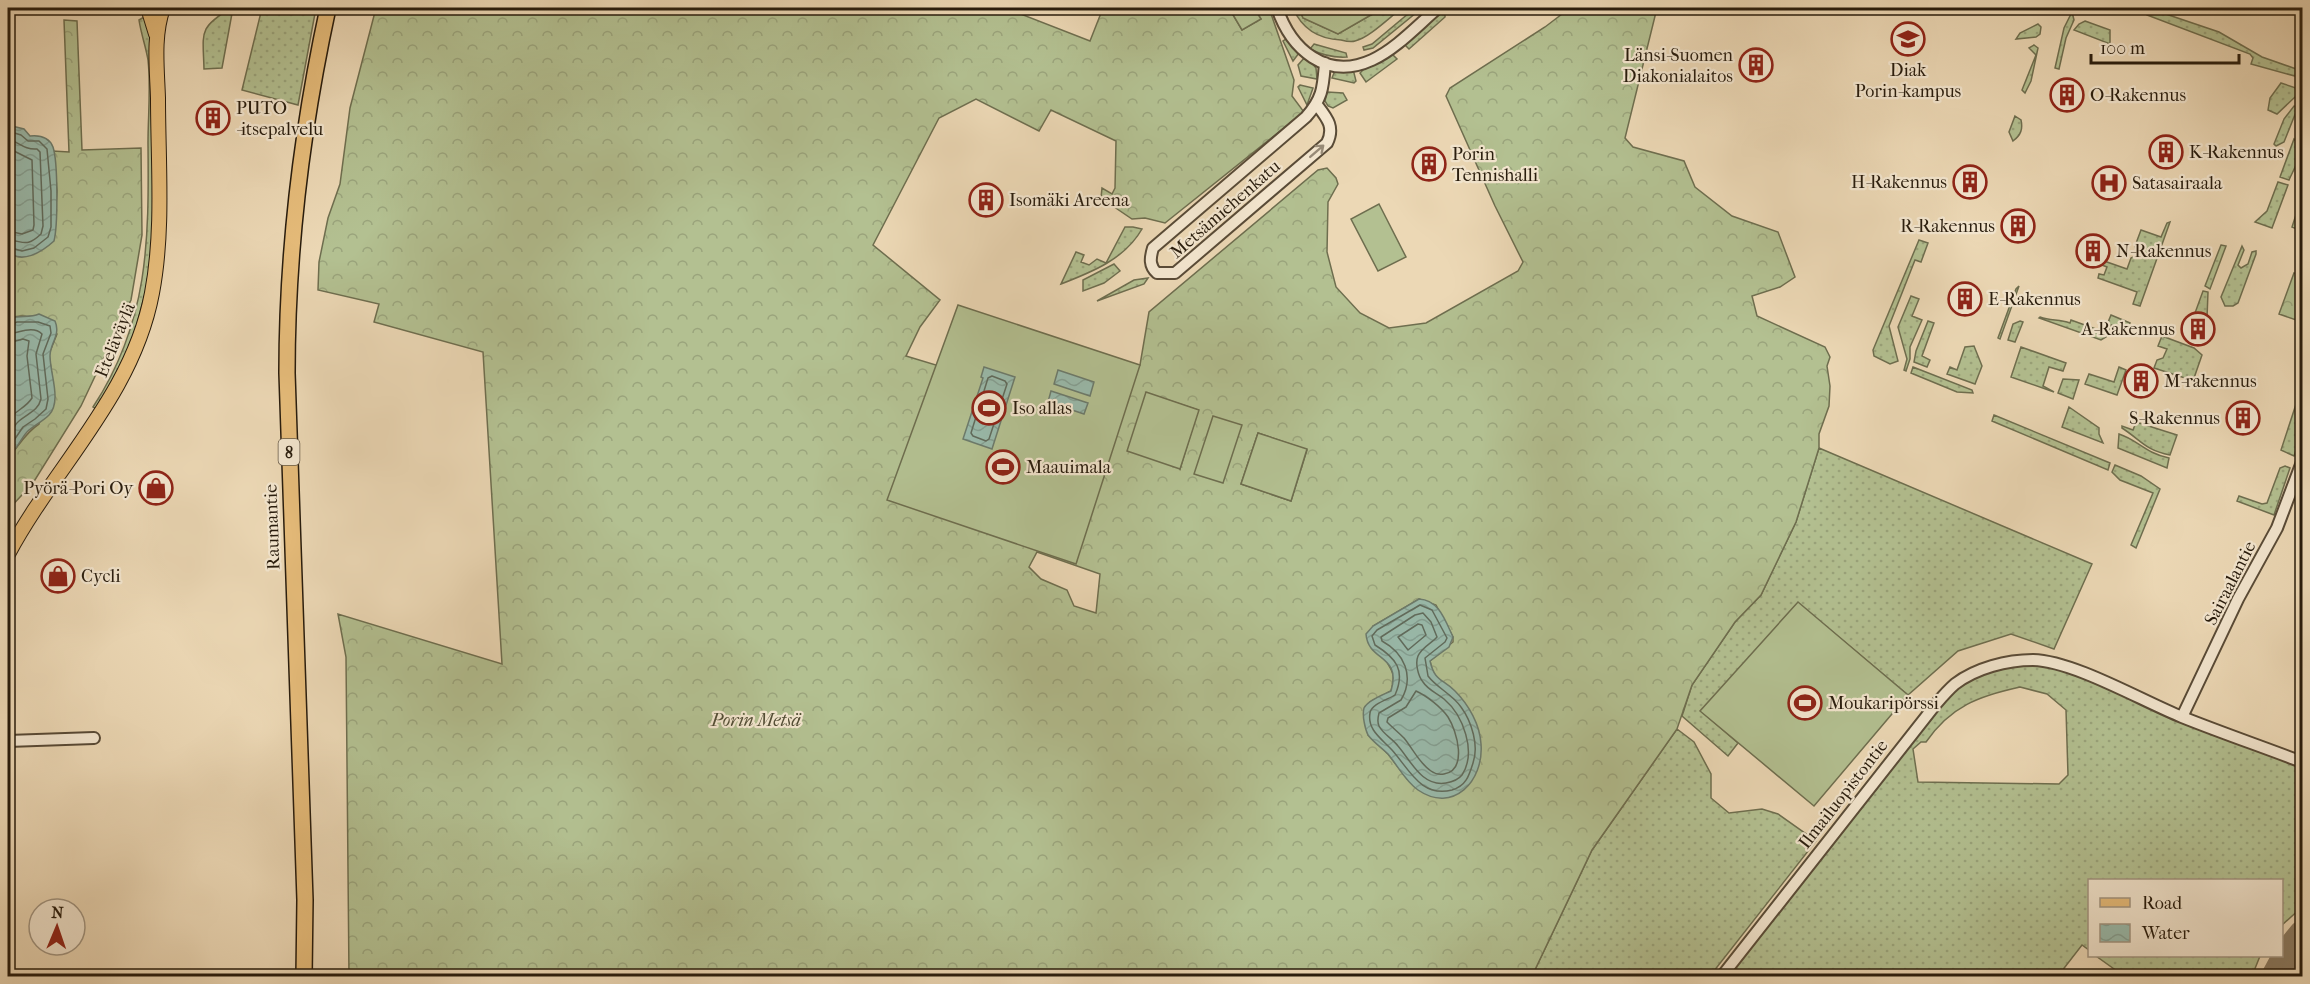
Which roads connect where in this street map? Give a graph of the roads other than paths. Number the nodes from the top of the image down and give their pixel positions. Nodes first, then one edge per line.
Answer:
1 (148, 8) edge
2 (163, 8) edge
3 (328, 8) edge
4 (1276, 8) edge
5 (1437, 8) edge
6 (157, 36) junction
7 (1325, 63) junction
8 (1317, 105) junction
9 (2302, 462) edge
10 (8, 554) edge
11 (2182, 717) junction
12 (94, 738) dead end
13 (8, 741) edge
14 (2302, 762) edge
15 (304, 976) edge
16 (1722, 976) edge

1 - 6 main road, Eteläväylä
2 - 6 main road, Eteläväylä
3 - 15 highway, Raumantie / 8
4 - 7 street
5 - 7 street
6 - 10 main road, Eteläväylä
7 - 8 street
8 -> 8 street, Metsämiehenkatu
9 - 11 street, Sairaalantie
11 - 14 street, Ilmailuopistontie
11 - 16 street, Ilmailuopistontie
12 - 13 street

